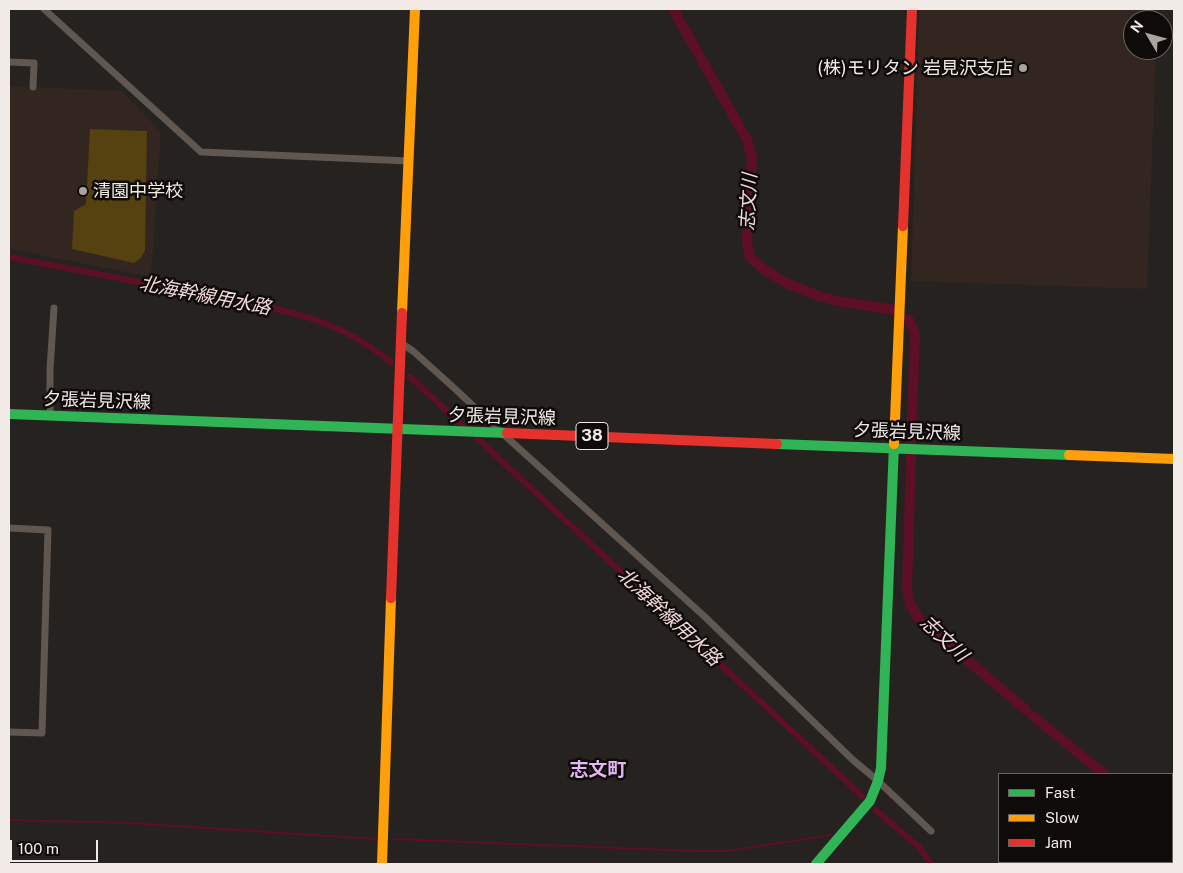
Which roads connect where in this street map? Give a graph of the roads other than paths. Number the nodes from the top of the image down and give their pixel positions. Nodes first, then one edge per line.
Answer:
1 (44, 9) edge
2 (415, 9) edge
3 (912, 9) edge
4 (9, 62) edge
5 (33, 87) dead end
6 (409, 161) junction
7 (54, 308) dead end
8 (401, 343) junction
9 (9, 414) edge
10 (50, 416) junction
11 (397, 429) junction
12 (502, 433) junction
13 (894, 448) junction
14 (1174, 459) edge
15 (9, 528) edge
16 (9, 732) edge
17 (878, 782) junction
18 (931, 831) dead end
19 (382, 864) edge
20 (816, 864) edge

1 - 6 street
2 - 6 street
3 - 13 street
4 - 5 street
6 - 8 street
7 - 10 street
8 - 11 street
8 - 12 street
9 - 10 street, 夕張岩見沢線 / 38
10 - 11 street, 夕張岩見沢線 / 38
11 - 12 street, 夕張岩見沢線 / 38
11 - 19 street
12 - 13 street, 夕張岩見沢線 / 38
12 - 17 street
13 - 14 street, 夕張岩見沢線 / 38
13 - 17 street
15 - 16 street
17 - 18 street
17 - 20 street

